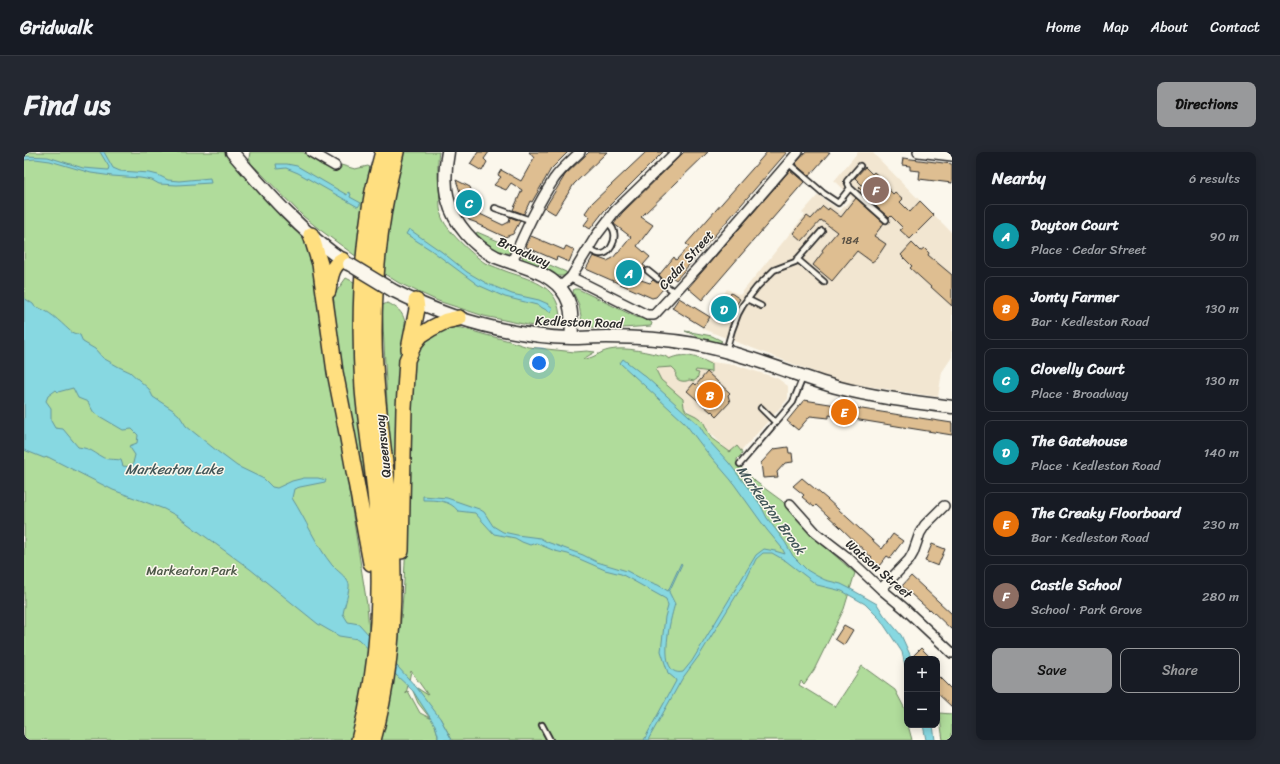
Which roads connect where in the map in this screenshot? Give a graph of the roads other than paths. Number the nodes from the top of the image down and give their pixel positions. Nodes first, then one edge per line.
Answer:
1 (232, 152) edge
2 (311, 152) edge
3 (383, 152) edge
4 (396, 152) edge
5 (448, 152) edge
6 (580, 152) edge
7 (676, 152) edge
8 (798, 152) edge
9 (918, 152) edge
10 (952, 156) edge
11 (788, 163) junction
12 (334, 166) dead end
13 (860, 166) dead end
14 (850, 188) junction
15 (495, 208) dead end
16 (530, 220) junction
17 (886, 220) dead end
18 (606, 221) junction
19 (822, 231) dead end
20 (311, 235) junction
21 (588, 249) junction
22 (797, 259) junction
23 (346, 262) junction
24 (512, 262) junction
25 (648, 271) dead end
26 (571, 277) junction
27 (658, 279) dead end
28 (824, 282) dead end
29 (666, 286) dead end
30 (560, 287) junction
31 (675, 292) junction
32 (747, 300) junction
33 (416, 301) junction
34 (326, 306) junction
35 (761, 306) dead end
36 (459, 318) junction
37 (572, 338) junction
38 (726, 351) junction
39 (407, 360) junction
40 (803, 376) junction
41 (952, 407) edge
42 (761, 408) dead end
43 (775, 422) junction
44 (740, 464) dead end
45 (790, 504) dead end
46 (944, 506) dead end
47 (881, 589) junction
48 (386, 603) junction
49 (952, 653) edge
50 (542, 725) dead end
51 (359, 740) edge
52 (373, 740) edge
53 (550, 740) edge

1 - 20 street, Kedleston Road
2 - 12 street
3 - 48 highway, Queensway
4 - 48 highway, Queensway
5 - 24 street, Broadway
6 - 16 street
7 - 18 street
8 - 11 street, Cedar Street
9 - 10 street
11 - 14 lane
11 - 31 street, Cedar Street
13 - 14 lane
14 - 17 lane
15 - 16 lane
16 - 24 street
18 - 21 street
18 - 21 lane
19 - 22 lane
20 - 23 street, Kedleston Road
20 - 34 highway
21 - 26 street
22 - 28 lane
22 - 32 lane
23 - 33 street, Kedleston Road, bridge
23 - 34 highway
24 - 30 street, Broadway
25 - 27 lane
26 - 30 street
26 - 31 street, Cedar Street
29 - 31 lane
30 - 37 street, Broadway
32 - 35 lane
32 - 38 lane
33 - 36 street, Kedleston Road
33 - 39 highway
34 - 48 highway
36 - 37 street, Kedleston Road
36 - 39 highway
37 - 38 street, Kedleston Road
38 - 40 street, Kedleston Road
39 - 48 highway
40 - 41 street, Kedleston Road
40 - 43 lane
42 - 43 lane
43 - 44 lane
45 - 47 street, Watson Street
46 - 47 street
47 - 49 street, Watson Street
48 - 51 highway, Queensway
48 - 52 highway, Queensway
50 - 53 lane

